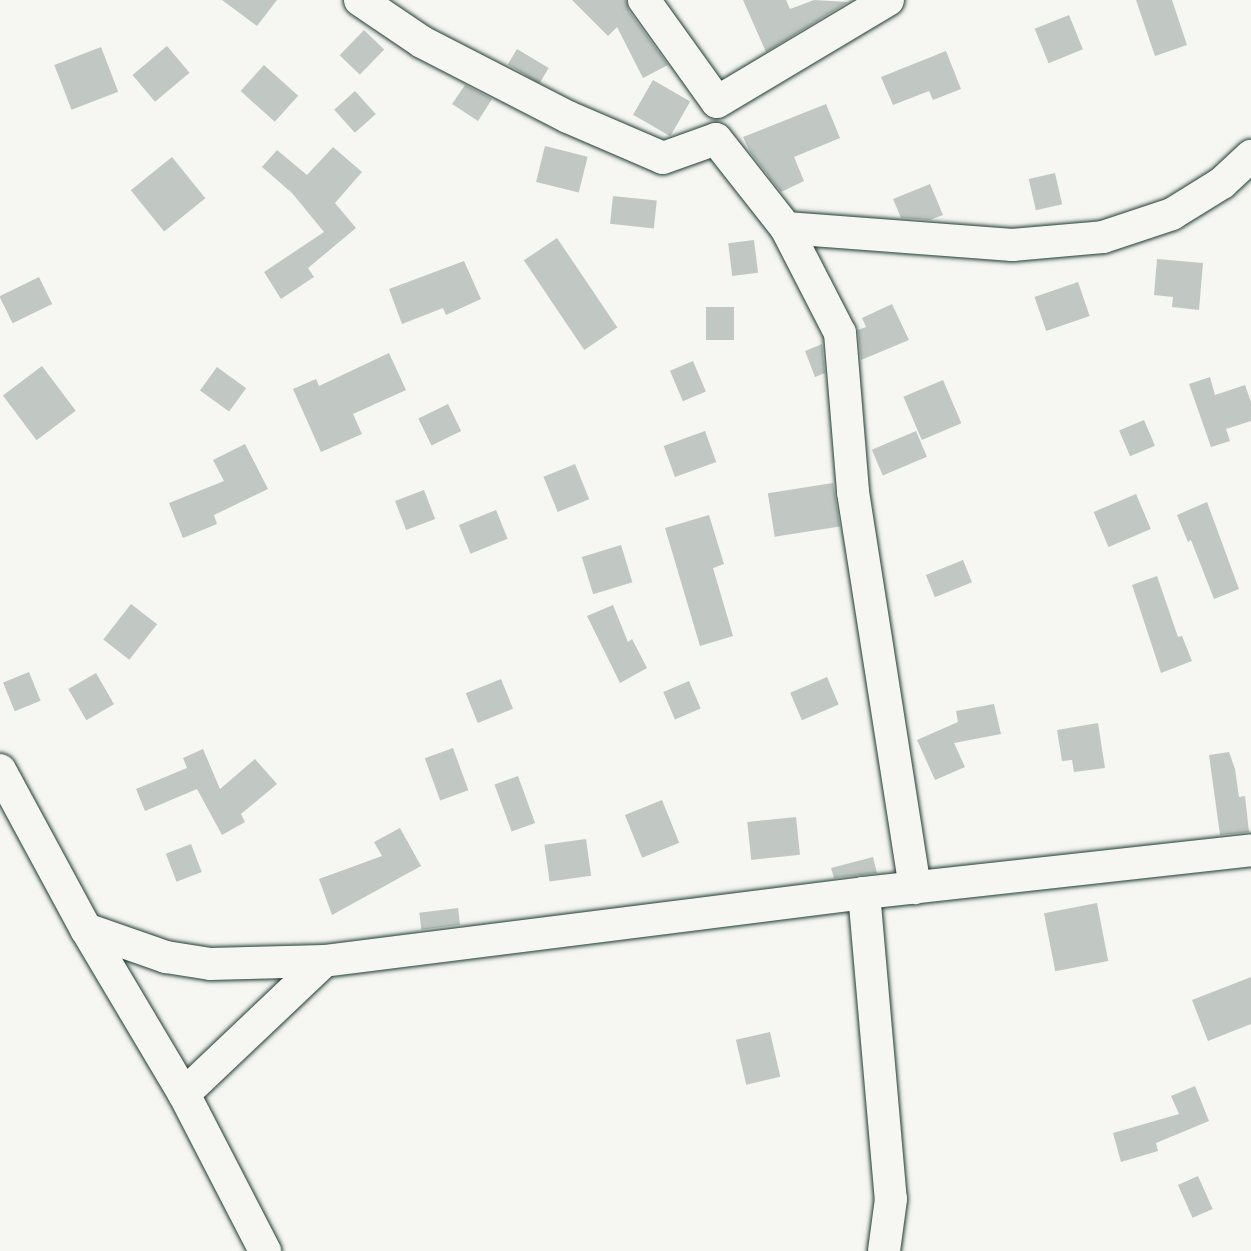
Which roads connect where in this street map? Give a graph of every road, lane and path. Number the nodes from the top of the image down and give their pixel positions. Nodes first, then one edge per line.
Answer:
1 (360, 0) edge
2 (644, 0) edge
3 (888, 0) edge
4 (717, 102) junction
5 (716, 139) junction
6 (1251, 156) edge
7 (786, 228) junction
8 (0, 770) edge
9 (1251, 850) edge
10 (915, 888) junction
11 (864, 893) junction
12 (86, 929) junction
13 (324, 961) junction
14 (184, 1094) junction
15 (265, 1251) edge
16 (884, 1251) edge

1 - 5 street
2 - 4 street
3 - 4 street
4 - 5 street
5 - 7 street
6 - 7 street
7 - 10 street
8 - 12 street
9 - 10 street
10 - 11 street
11 - 13 street
11 - 16 street
12 - 13 street
12 - 14 street
13 - 14 street
14 - 15 street

